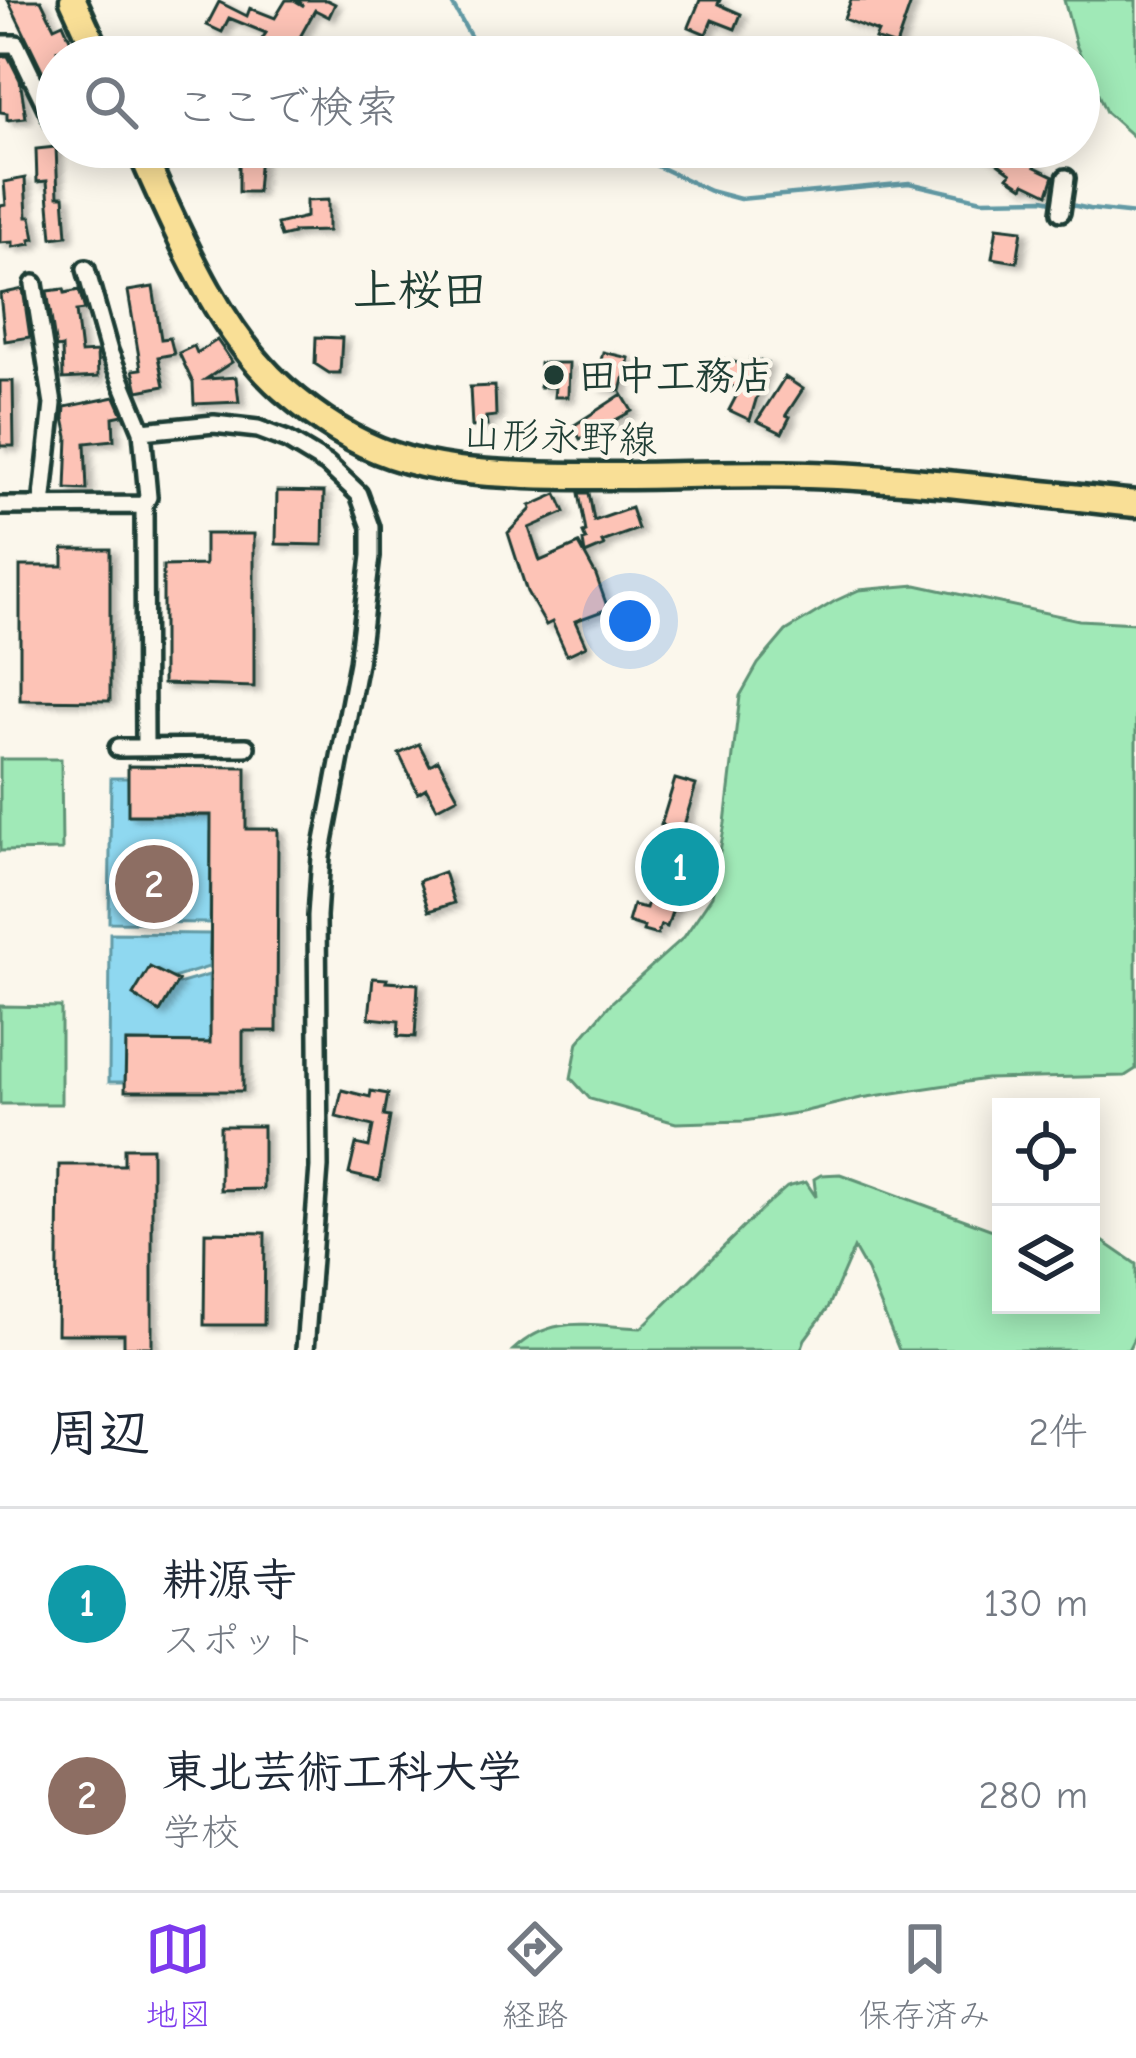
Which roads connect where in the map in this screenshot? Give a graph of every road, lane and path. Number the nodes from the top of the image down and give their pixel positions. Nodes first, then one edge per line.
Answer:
1 (73, 0) edge
2 (89, 36) edge
3 (0, 44) edge
4 (36, 85) edge
5 (149, 168) edge
6 (86, 269) dead end
7 (34, 284) dead end
8 (142, 431) junction
9 (1136, 504) edge
10 (144, 505) junction
11 (0, 506) edge
12 (42, 506) junction
13 (246, 747) dead end
14 (118, 748) dead end
15 (145, 748) junction
16 (305, 1350) edge

1 - 2 main road
3 - 4 street
5 - 9 main road, 山形永野線
6 - 8 street
7 - 12 street
8 - 10 street
8 - 16 street
10 - 12 street
10 - 15 street
11 - 12 street
13 - 15 street
14 - 15 street

